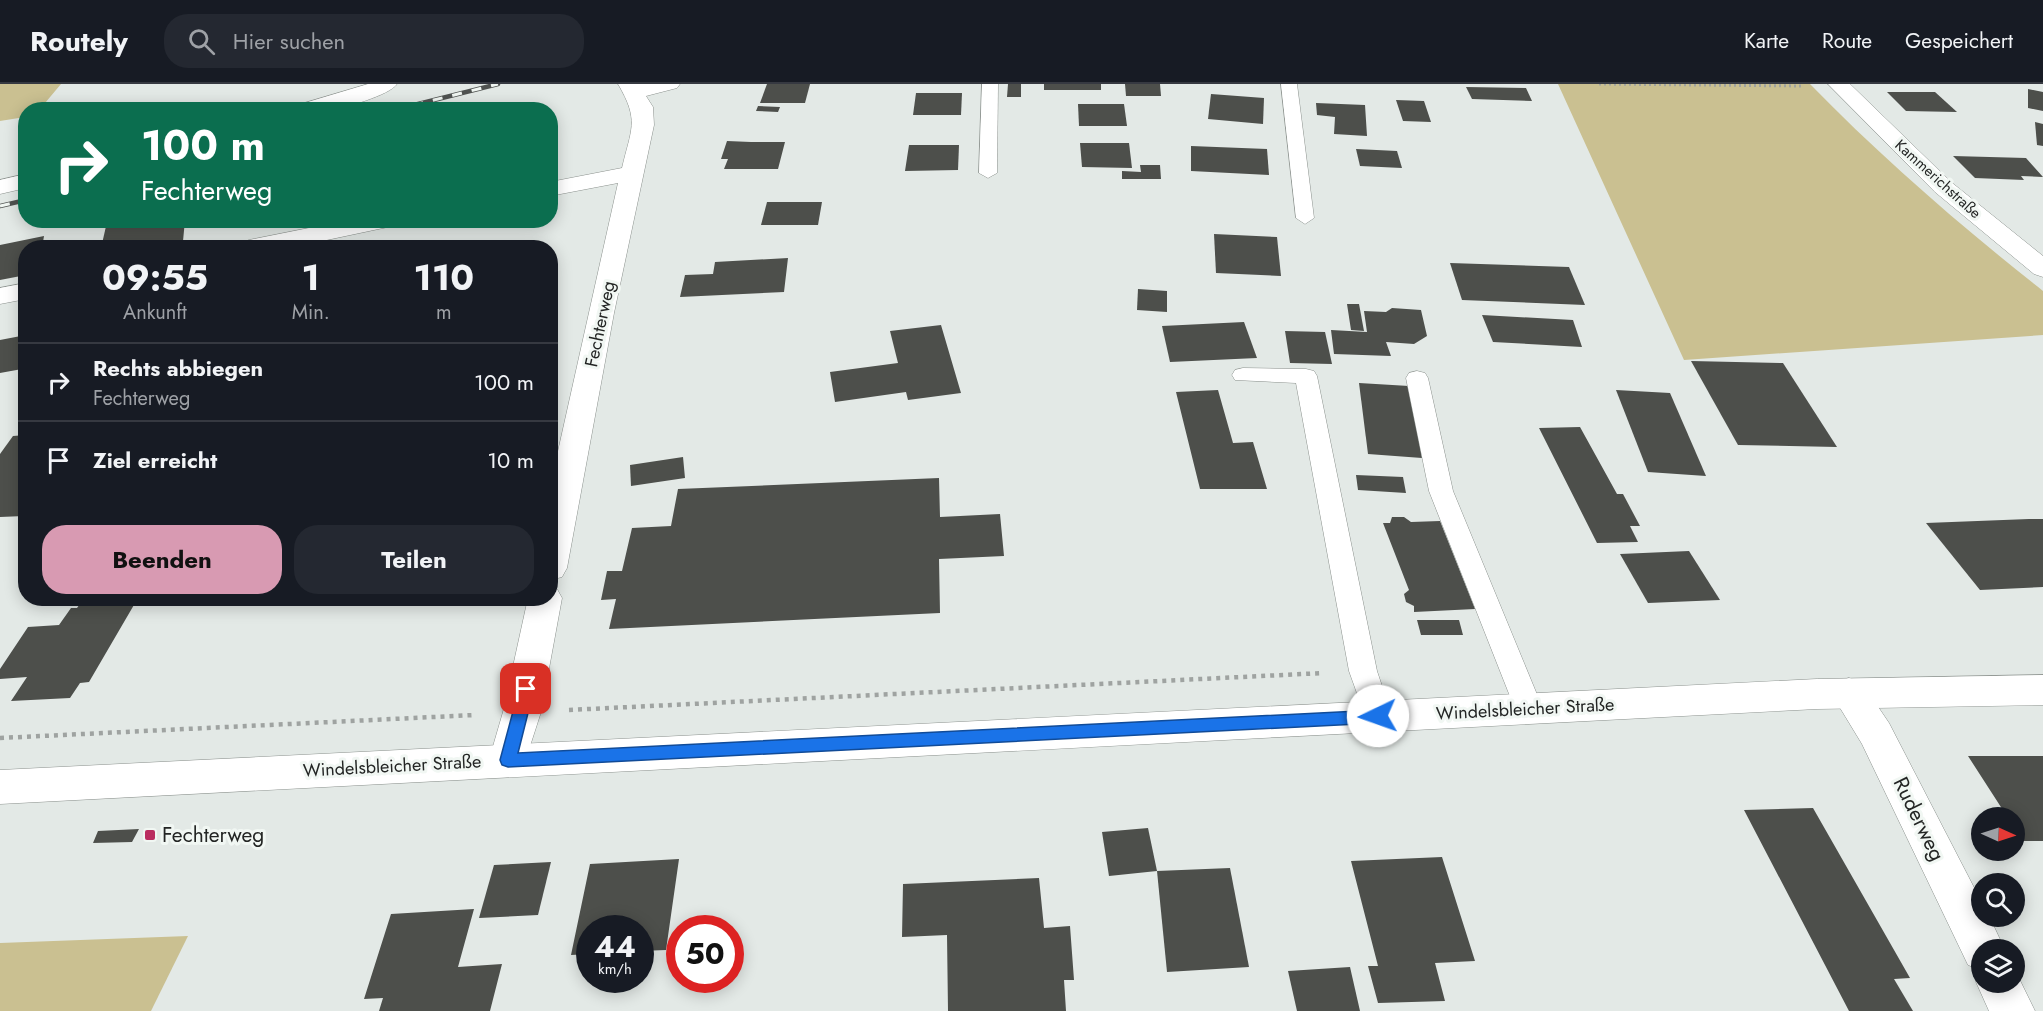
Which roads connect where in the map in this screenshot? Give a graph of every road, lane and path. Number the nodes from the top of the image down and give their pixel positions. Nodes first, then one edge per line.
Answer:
1 (387, 84) edge
2 (670, 84) edge
3 (990, 84) edge
4 (1288, 84) edge
5 (1599, 84) edge
6 (1840, 86) edge
7 (631, 88) edge
8 (334, 102) edge
9 (634, 173) junction
10 (988, 173) dead end
11 (18, 183) edge
12 (0, 187) edge
13 (558, 187) edge
14 (1305, 218) dead end
15 (348, 228) edge
16 (289, 240) edge
17 (2043, 269) edge
18 (18, 293) edge
19 (0, 296) edge
20 (1243, 375) dead end
21 (1418, 378) dead end
22 (558, 529) edge
23 (542, 606) edge
24 (2043, 690) edge
25 (1849, 693) junction
26 (1529, 709) junction
27 (1378, 716) junction
28 (508, 760) junction
29 (0, 787) edge
30 (1978, 939) edge
31 (2003, 993) edge
32 (2012, 1011) edge

1 - 8 street
2 - 7 street
3 - 10 lane
4 - 14 lane
5 - 6 path
6 - 17 street, Kammerichstraße
7 - 9 street, Fechterweg
9 - 13 street
9 - 22 street, Fechterweg
11 - 12 street
15 - 16 street
18 - 19 street
20 - 27 lane
21 - 26 lane
23 - 28 street
24 - 25 street, Windelsbleicher Straße
25 - 26 street, Windelsbleicher Straße
25 - 30 street, Ruderweg
26 - 27 street, Windelsbleicher Straße
27 - 28 street, Windelsbleicher Straße
28 - 29 street, Windelsbleicher Straße
31 - 32 street

